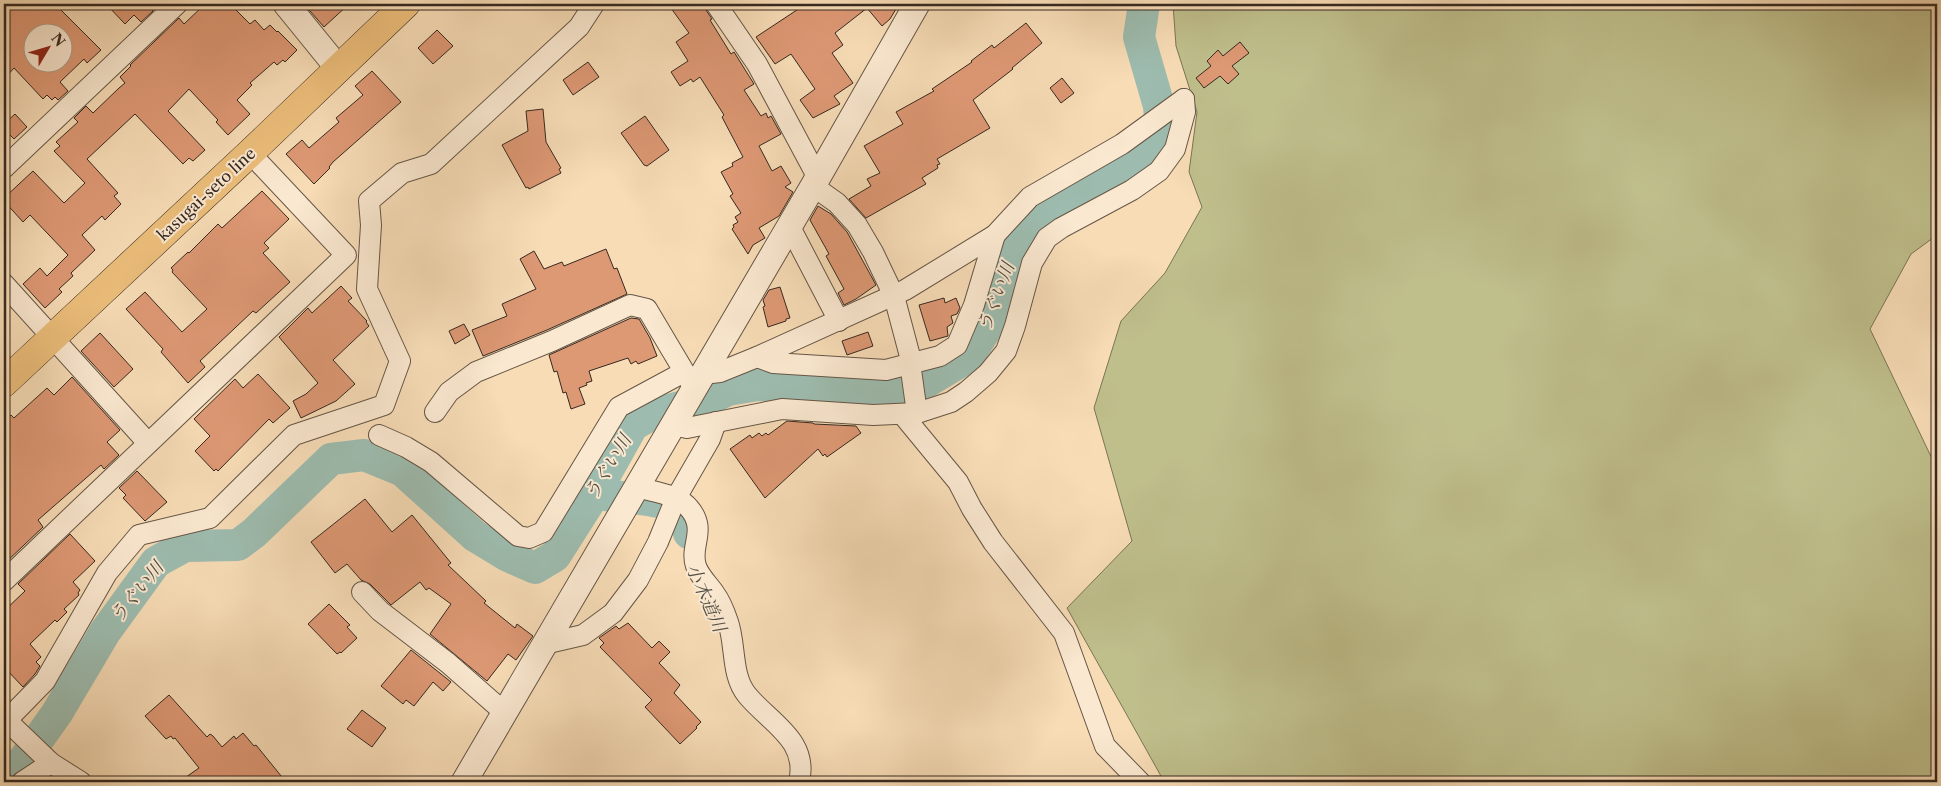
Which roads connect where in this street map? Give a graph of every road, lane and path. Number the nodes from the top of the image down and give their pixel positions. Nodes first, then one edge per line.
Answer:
1 (177, 4) edge
2 (286, 4) edge
3 (406, 4) edge
4 (594, 4) edge
5 (716, 4) edge
6 (918, 4) edge
7 (338, 68) junction
8 (250, 153) junction
9 (4, 168) edge
10 (815, 182) junction
11 (790, 227) junction
12 (995, 235) junction
13 (4, 284) edge
14 (894, 296) junction
15 (838, 321) junction
16 (51, 337) junction
17 (757, 357) junction
18 (912, 364) junction
19 (694, 378) junction
20 (4, 383) edge
21 (435, 412) dead end
22 (909, 413) junction
23 (716, 422) junction
24 (673, 424) junction
25 (378, 435) dead end
26 (148, 443) junction
27 (636, 488) junction
28 (676, 498) junction
29 (4, 580) edge
30 (362, 592) dead end
31 (544, 644) junction
32 (504, 713) junction
33 (5, 721) edge
34 (51, 763) junction
35 (22, 782) edge
36 (81, 782) edge
37 (464, 782) edge
38 (799, 782) edge
39 (1140, 782) edge

1 - 9 street
2 - 7 street
3 - 7 main road, kasugai-seto line
4 - 33 street
5 - 10 street
6 - 10 street
7 - 8 main road, kasugai-seto line
8 - 16 main road, kasugai-seto line
8 - 26 street
10 - 11 street
10 - 14 street
11 - 15 street
11 - 19 street
12 - 14 street
12 - 18 street
12 - 22 street
13 - 16 street
14 - 15 street
14 - 18 street
15 - 17 street
16 - 20 main road, kasugai-seto line
16 - 26 street
17 - 18 street
17 - 19 street
18 - 22 street
19 - 21 street
19 - 24 street
19 - 25 street
22 - 23 street
22 - 39 street
23 - 24 street
23 - 28 street
24 - 27 street
26 - 29 street
27 - 28 street
27 - 31 street
28 - 31 street
28 - 38 street
30 - 32 street
31 - 32 street
32 - 37 street
33 - 34 street
34 - 35 street
34 - 36 street

